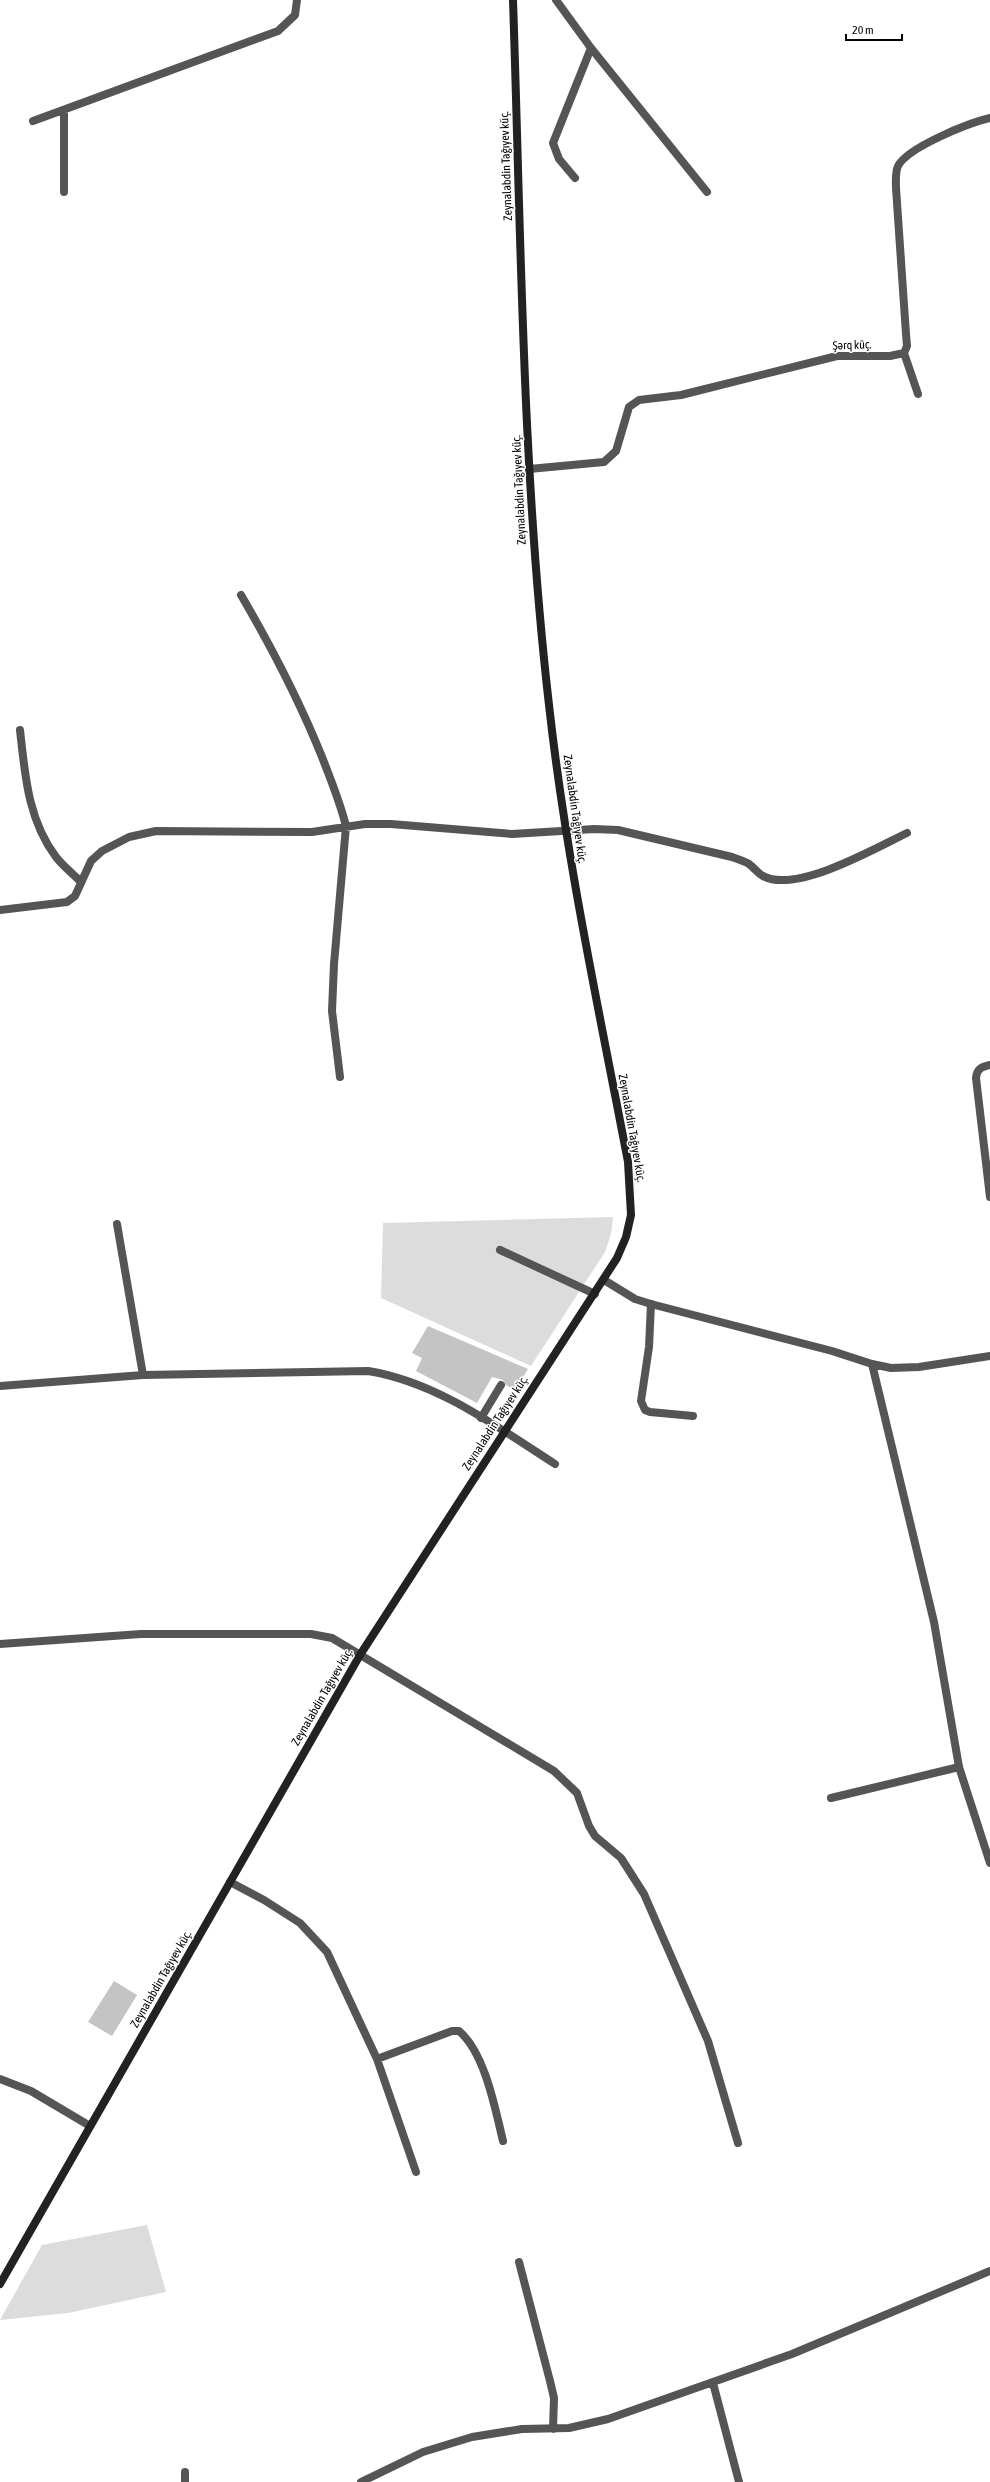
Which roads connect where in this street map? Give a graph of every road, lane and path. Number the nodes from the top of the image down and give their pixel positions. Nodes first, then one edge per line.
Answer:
1 (297, 0) edge
2 (513, 0) edge
3 (556, 0) edge
4 (591, 48) junction
5 (64, 110) junction
6 (990, 118) edge
7 (33, 121) dead end
8 (575, 178) dead end
9 (64, 192) dead end
10 (707, 192) dead end
11 (904, 353) junction
12 (918, 394) dead end
13 (529, 469) junction
14 (241, 595) dead end
15 (20, 730) dead end
16 (346, 826) junction
17 (565, 831) junction
18 (907, 832) dead end
19 (80, 881) junction
20 (0, 910) edge
21 (990, 1065) edge
22 (340, 1077) dead end
23 (990, 1198) edge
24 (117, 1224) dead end
25 (500, 1250) dead end
26 (604, 1280) junction
27 (595, 1294) junction
28 (651, 1304) junction
29 (990, 1356) edge
30 (872, 1364) junction
31 (144, 1375) junction
32 (502, 1385) dead end
33 (0, 1386) edge
34 (693, 1416) dead end
35 (481, 1418) junction
36 (503, 1431) junction
37 (555, 1464) dead end
38 (0, 1644) edge
39 (360, 1655) junction
40 (959, 1767) junction
41 (831, 1798) dead end
42 (990, 1863) edge
43 (230, 1882) junction
44 (378, 2059) junction
45 (0, 2079) edge
46 (90, 2126) junction
47 (503, 2141) dead end
48 (738, 2143) dead end
49 (416, 2172) dead end
50 (519, 2262) dead end
51 (990, 2271) edge
52 (0, 2284) edge
53 (713, 2383) junction
54 (553, 2429) junction
55 (185, 2472) dead end
56 (185, 2482) edge
57 (361, 2482) edge
58 (739, 2482) edge

1 - 5 street
2 - 13 street, Zeynalabdin Tağıyev küç.
3 - 4 street
4 - 8 street
4 - 10 street
5 - 7 street
5 - 9 street
6 - 11 street
11 - 12 street
11 - 13 street, Şərq küç.
13 - 17 street, Zeynalabdin Tağıyev küç.
14 - 16 street
15 - 19 street
16 - 17 street
16 - 19 street
16 - 22 street
17 - 18 street
17 - 26 street, Zeynalabdin Tağıyev küç.
19 - 20 street
21 - 23 street
24 - 31 street
25 - 27 street
26 - 27 street, Zeynalabdin Tağıyev küç.
26 - 28 street
27 - 36 street, Zeynalabdin Tağıyev küç.
28 - 30 street
28 - 34 street
29 - 30 street
30 - 40 street
31 - 33 street
31 - 35 street
32 - 35 street
35 - 36 street
36 - 37 street
36 - 39 street, Zeynalabdin Tağıyev küç.
38 - 39 street
39 - 43 street, Zeynalabdin Tağıyev küç.
39 - 48 street
40 - 41 street
40 - 42 street
43 - 44 street
43 - 46 street, Zeynalabdin Tağıyev küç.
44 - 47 street
44 - 49 street
45 - 46 street
46 - 52 street, Zeynalabdin Tağıyev küç.
50 - 54 street
51 - 53 street
53 - 54 street
53 - 58 street
54 - 57 street
55 - 56 street

